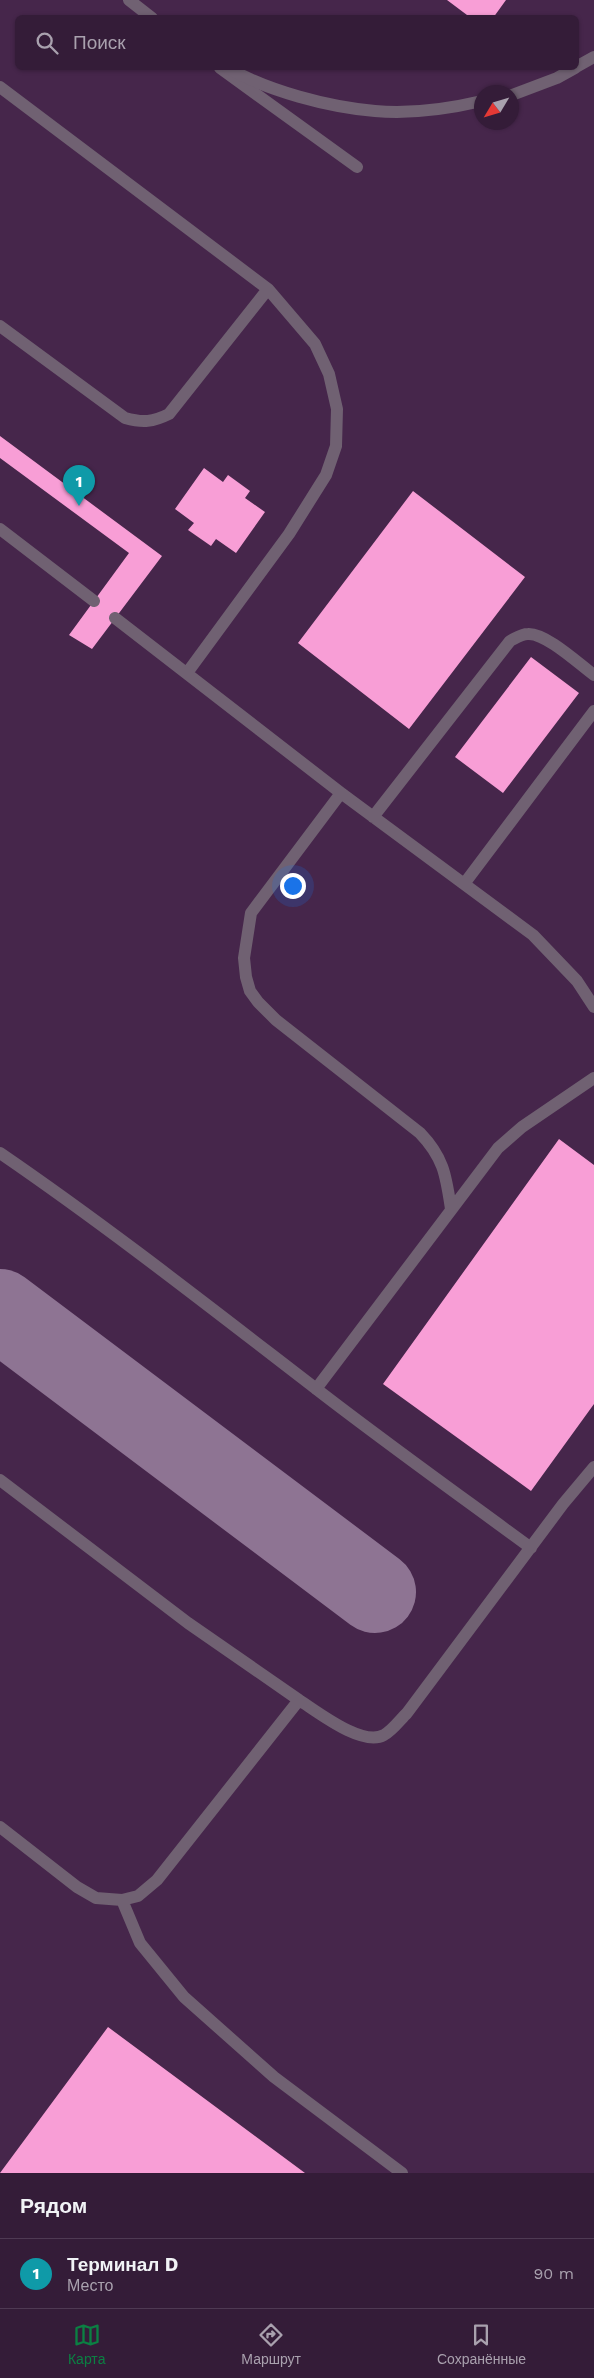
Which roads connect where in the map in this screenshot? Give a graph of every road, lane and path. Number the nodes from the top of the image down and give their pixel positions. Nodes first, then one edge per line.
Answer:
1 (129, 0) edge
2 (148, 15) edge
3 (594, 56) edge
4 (579, 65) edge
5 (223, 70) edge
6 (233, 70) edge
7 (571, 70) edge
8 (0, 87) edge
9 (519, 92) edge
10 (474, 102) edge
11 (357, 167) dead end
12 (268, 289) junction
13 (0, 326) edge
14 (0, 530) edge
15 (94, 602) dead end
16 (116, 618) dead end
17 (187, 673) junction
18 (594, 675) edge
19 (594, 711) edge
20 (341, 793) junction
21 (374, 816) junction
22 (464, 884) junction
23 (594, 1007) edge
24 (594, 1078) edge
25 (0, 1154) edge
26 (451, 1209) junction
27 (316, 1389) junction
28 (594, 1467) edge
29 (0, 1480) edge
30 (531, 1548) junction
31 (300, 1700) junction
32 (0, 1827) edge
33 (122, 1900) junction
34 (402, 2173) edge

1 - 2 street
3 - 4 street
5 - 11 street
6 - 10 street
7 - 9 street
8 - 12 street
12 - 13 street
12 - 17 street
14 - 15 street
16 - 17 street
17 - 20 street
18 - 21 street
19 - 22 street
20 - 21 street
20 - 26 street
21 - 22 street
22 - 23 street
24 - 26 street
25 - 27 street
26 - 27 street
27 - 30 street
28 - 30 street
29 - 31 street
30 - 31 street
31 - 33 street
32 - 33 street
33 - 34 street

